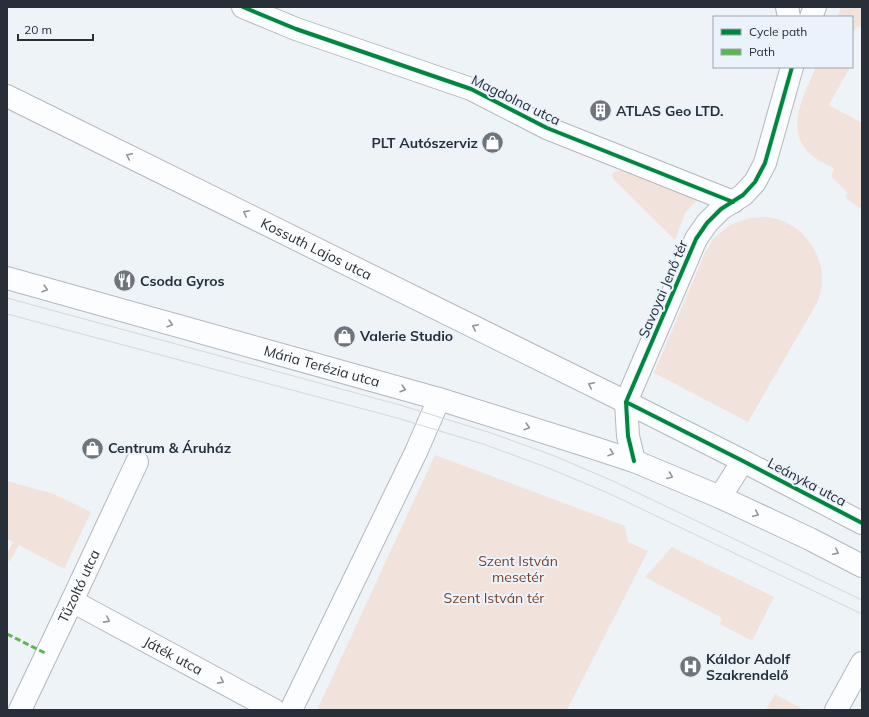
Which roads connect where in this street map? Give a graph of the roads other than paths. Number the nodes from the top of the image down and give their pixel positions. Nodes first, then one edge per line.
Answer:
1 (242, 7) edge
2 (792, 68) edge
3 (7, 96) edge
4 (733, 202) junction
5 (7, 278) edge
6 (439, 399) junction
7 (626, 402) junction
8 (743, 460) junction
9 (634, 461) junction
10 (136, 462) dead end
11 (720, 497) junction
12 (862, 523) edge
13 (862, 566) edge
14 (72, 601) junction
15 (862, 663) edge
16 (20, 710) edge
17 (274, 710) edge
18 (291, 710) edge
19 (836, 710) edge

1 - 4 street, Magdolna utca
2 - 4 street, Savoyai Jenő tér
7 -> 3 street, Kossuth Lajos utca
4 - 7 street, Savoyai Jenő tér
5 -> 6 street, Mária Terézia utca
6 -> 9 street, Mária Terézia utca
6 - 18 street
7 - 8 street
7 - 9 street, Savoyai Jenő tér
8 - 11 street
8 - 12 street, Leányka utca
9 -> 11 street
10 - 14 street, Tűzoltó utca
11 -> 13 street
14 - 16 street, Tűzoltó utca
14 -> 17 street, Játék utca
15 - 19 street

